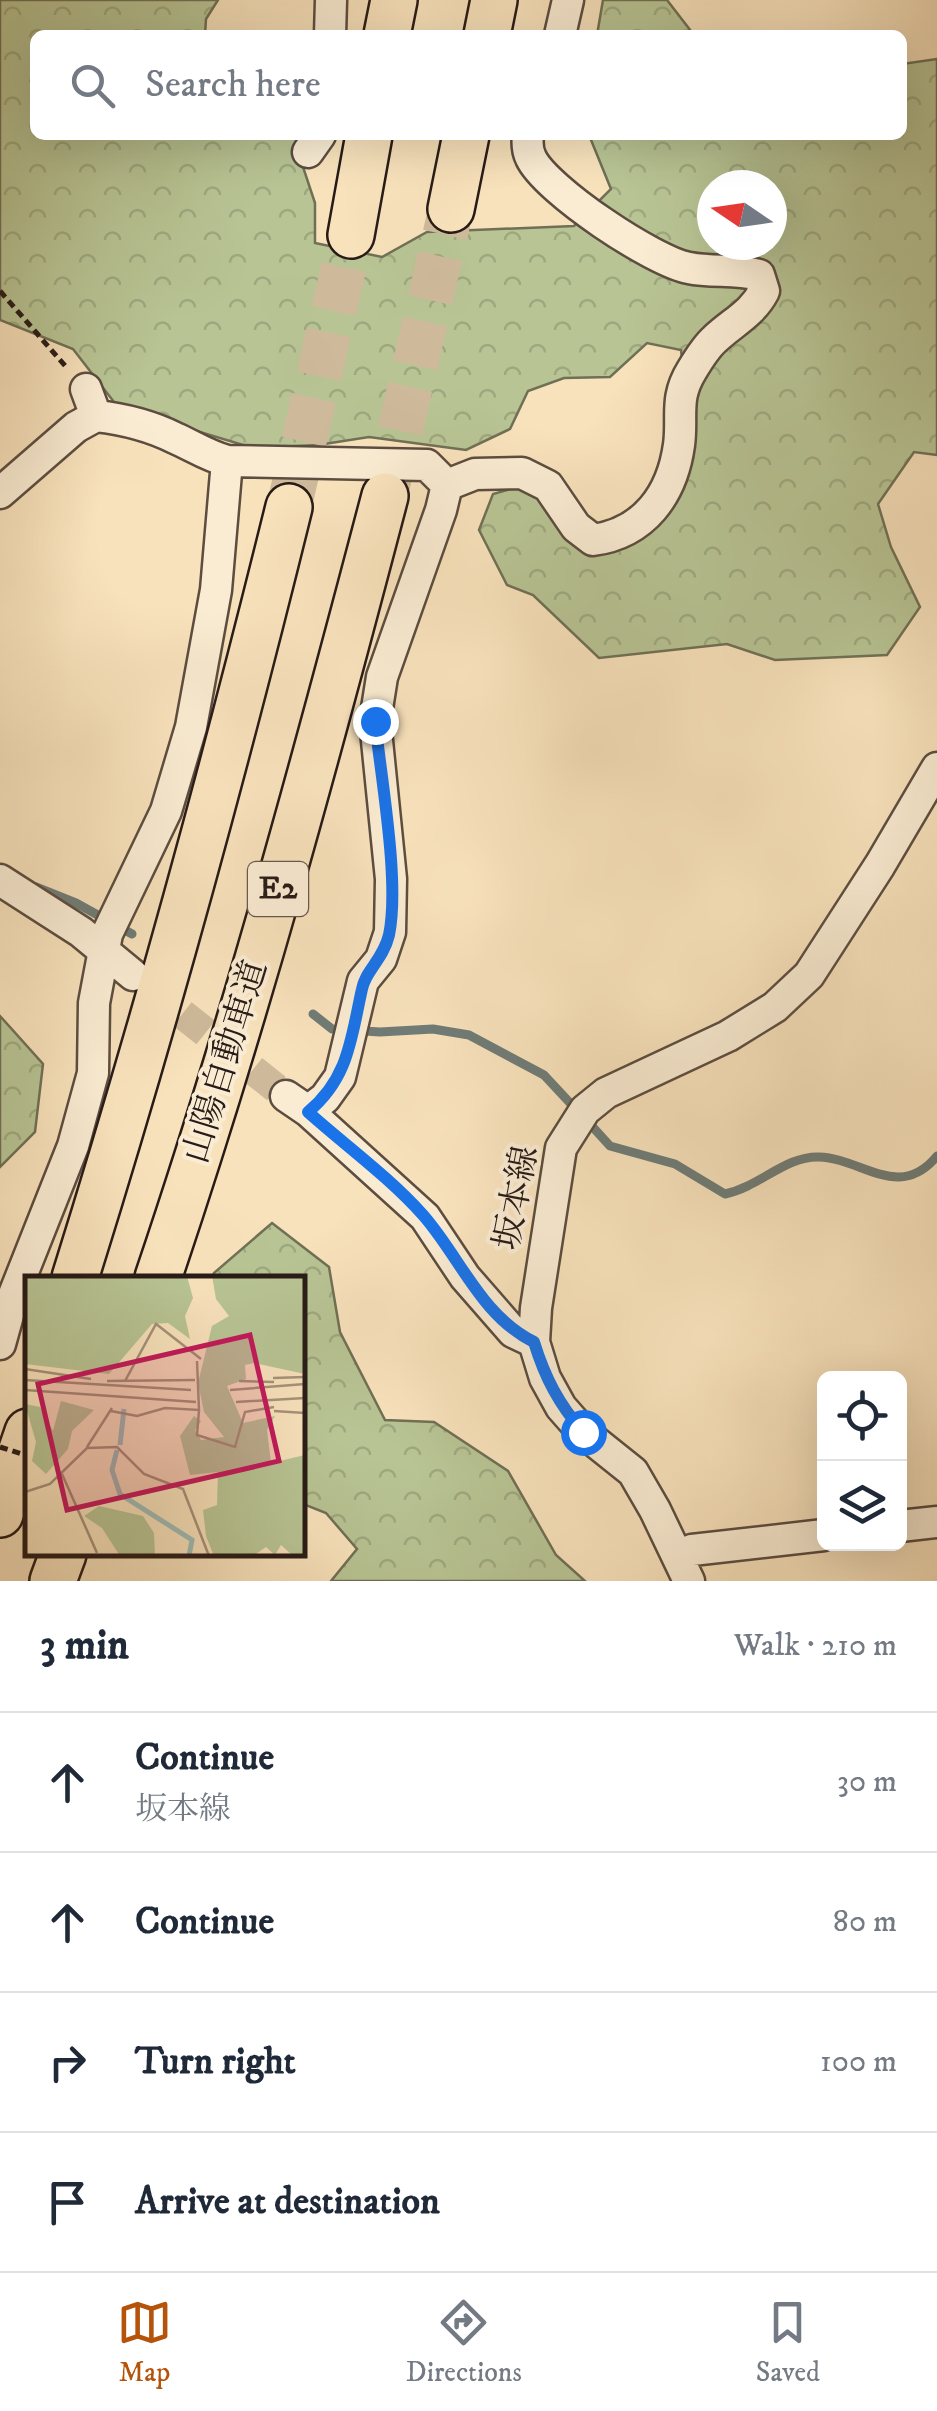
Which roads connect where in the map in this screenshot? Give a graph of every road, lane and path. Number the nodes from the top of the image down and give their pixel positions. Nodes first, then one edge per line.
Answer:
1 (331, 0) edge
2 (394, 0) edge
3 (494, 0) edge
4 (568, 0) edge
5 (330, 30) edge
6 (389, 30) edge
7 (487, 30) edge
8 (561, 30) edge
9 (368, 140) edge
10 (465, 140) edge
11 (529, 140) edge
12 (452, 209) tunnel mouth
13 (350, 235) tunnel mouth
14 (0, 291) edge
15 (91, 402) junction
16 (227, 461) junction
17 (447, 484) junction
18 (0, 494) edge
19 (384, 496) tunnel mouth
20 (289, 507) tunnel mouth
21 (937, 768) edge
22 (0, 880) edge
23 (109, 931) junction
24 (133, 976) tunnel mouth
25 (77, 1276) edge
26 (159, 1276) edge
27 (534, 1342) junction
28 (0, 1344) edge
29 (25, 1441) edge
30 (0, 1447) edge
31 (25, 1455) edge
32 (0, 1514) edge
33 (937, 1522) edge
34 (907, 1525) edge
35 (817, 1536) edge
36 (62, 1556) edge
37 (683, 1568) edge
38 (53, 1581) edge

1 - 5 street
2 - 6 highway
3 - 7 highway
4 - 8 street
9 - 13 highway
10 - 12 highway
11 - 17 street
14 - 15 path
15 - 16 street
15 - 18 street
16 - 17 street
16 - 23 street
17 - 27 street
19 - 26 highway, 山陽自動車道 / E2
20 - 25 highway, E2
21 - 27 street, 坂本線
22 - 23 street
23 - 24 street
23 - 28 street
27 - 37 street, 坂本線
29 - 32 highway
30 - 31 path, bridge
33 - 34 street
35 - 37 street
36 - 38 highway

